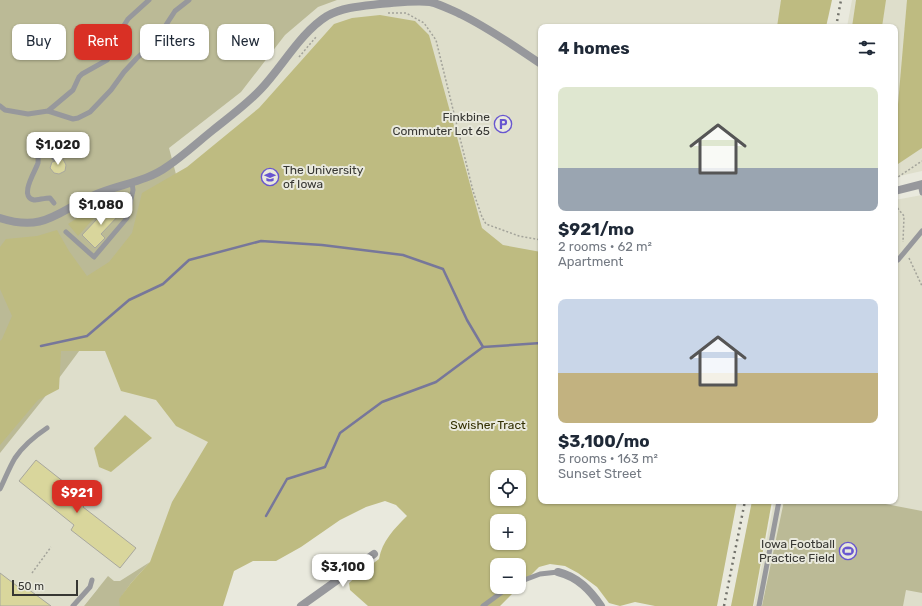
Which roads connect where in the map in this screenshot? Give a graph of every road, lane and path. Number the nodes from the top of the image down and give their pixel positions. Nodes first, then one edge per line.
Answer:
1 (149, 0) edge
2 (189, 0) edge
3 (386, 12) dead end
4 (320, 32) dead end
5 (295, 62) dead end
6 (538, 62) edge
7 (0, 106) edge
8 (48, 111) junction
9 (54, 158) dead end
10 (922, 161) edge
11 (898, 177) edge
12 (132, 182) junction
13 (921, 184) edge
14 (898, 190) edge
15 (922, 193) edge
16 (54, 203) dead end
17 (0, 218) edge
18 (922, 231) edge
19 (66, 232) dead end
20 (538, 239) edge
21 (898, 260) dead end
22 (47, 428) dead end
23 (0, 489) edge
24 (778, 504) edge
25 (52, 547) dead end
26 (374, 554) dead end
27 (558, 572) joint
28 (32, 573) dead end
29 (526, 579) edge
30 (92, 580) dead end
31 (499, 594) edge
32 (73, 606) edge
33 (301, 606) edge
34 (483, 606) edge
35 (601, 606) edge
36 (759, 606) edge

1 - 8 lane
2 - 8 lane
3 - 20 path
4 - 5 path
6 - 12 street
7 - 8 lane
9 - 16 lane
10 - 11 path
12 - 17 street
12 - 19 lane
13 - 14 street
13 - 15 lane
18 - 21 lane
22 - 23 lane
24 - 36 lane
25 - 28 path
26 - 33 street
27 - 29 lane
27 - 35 street
30 - 32 lane
31 - 34 lane

